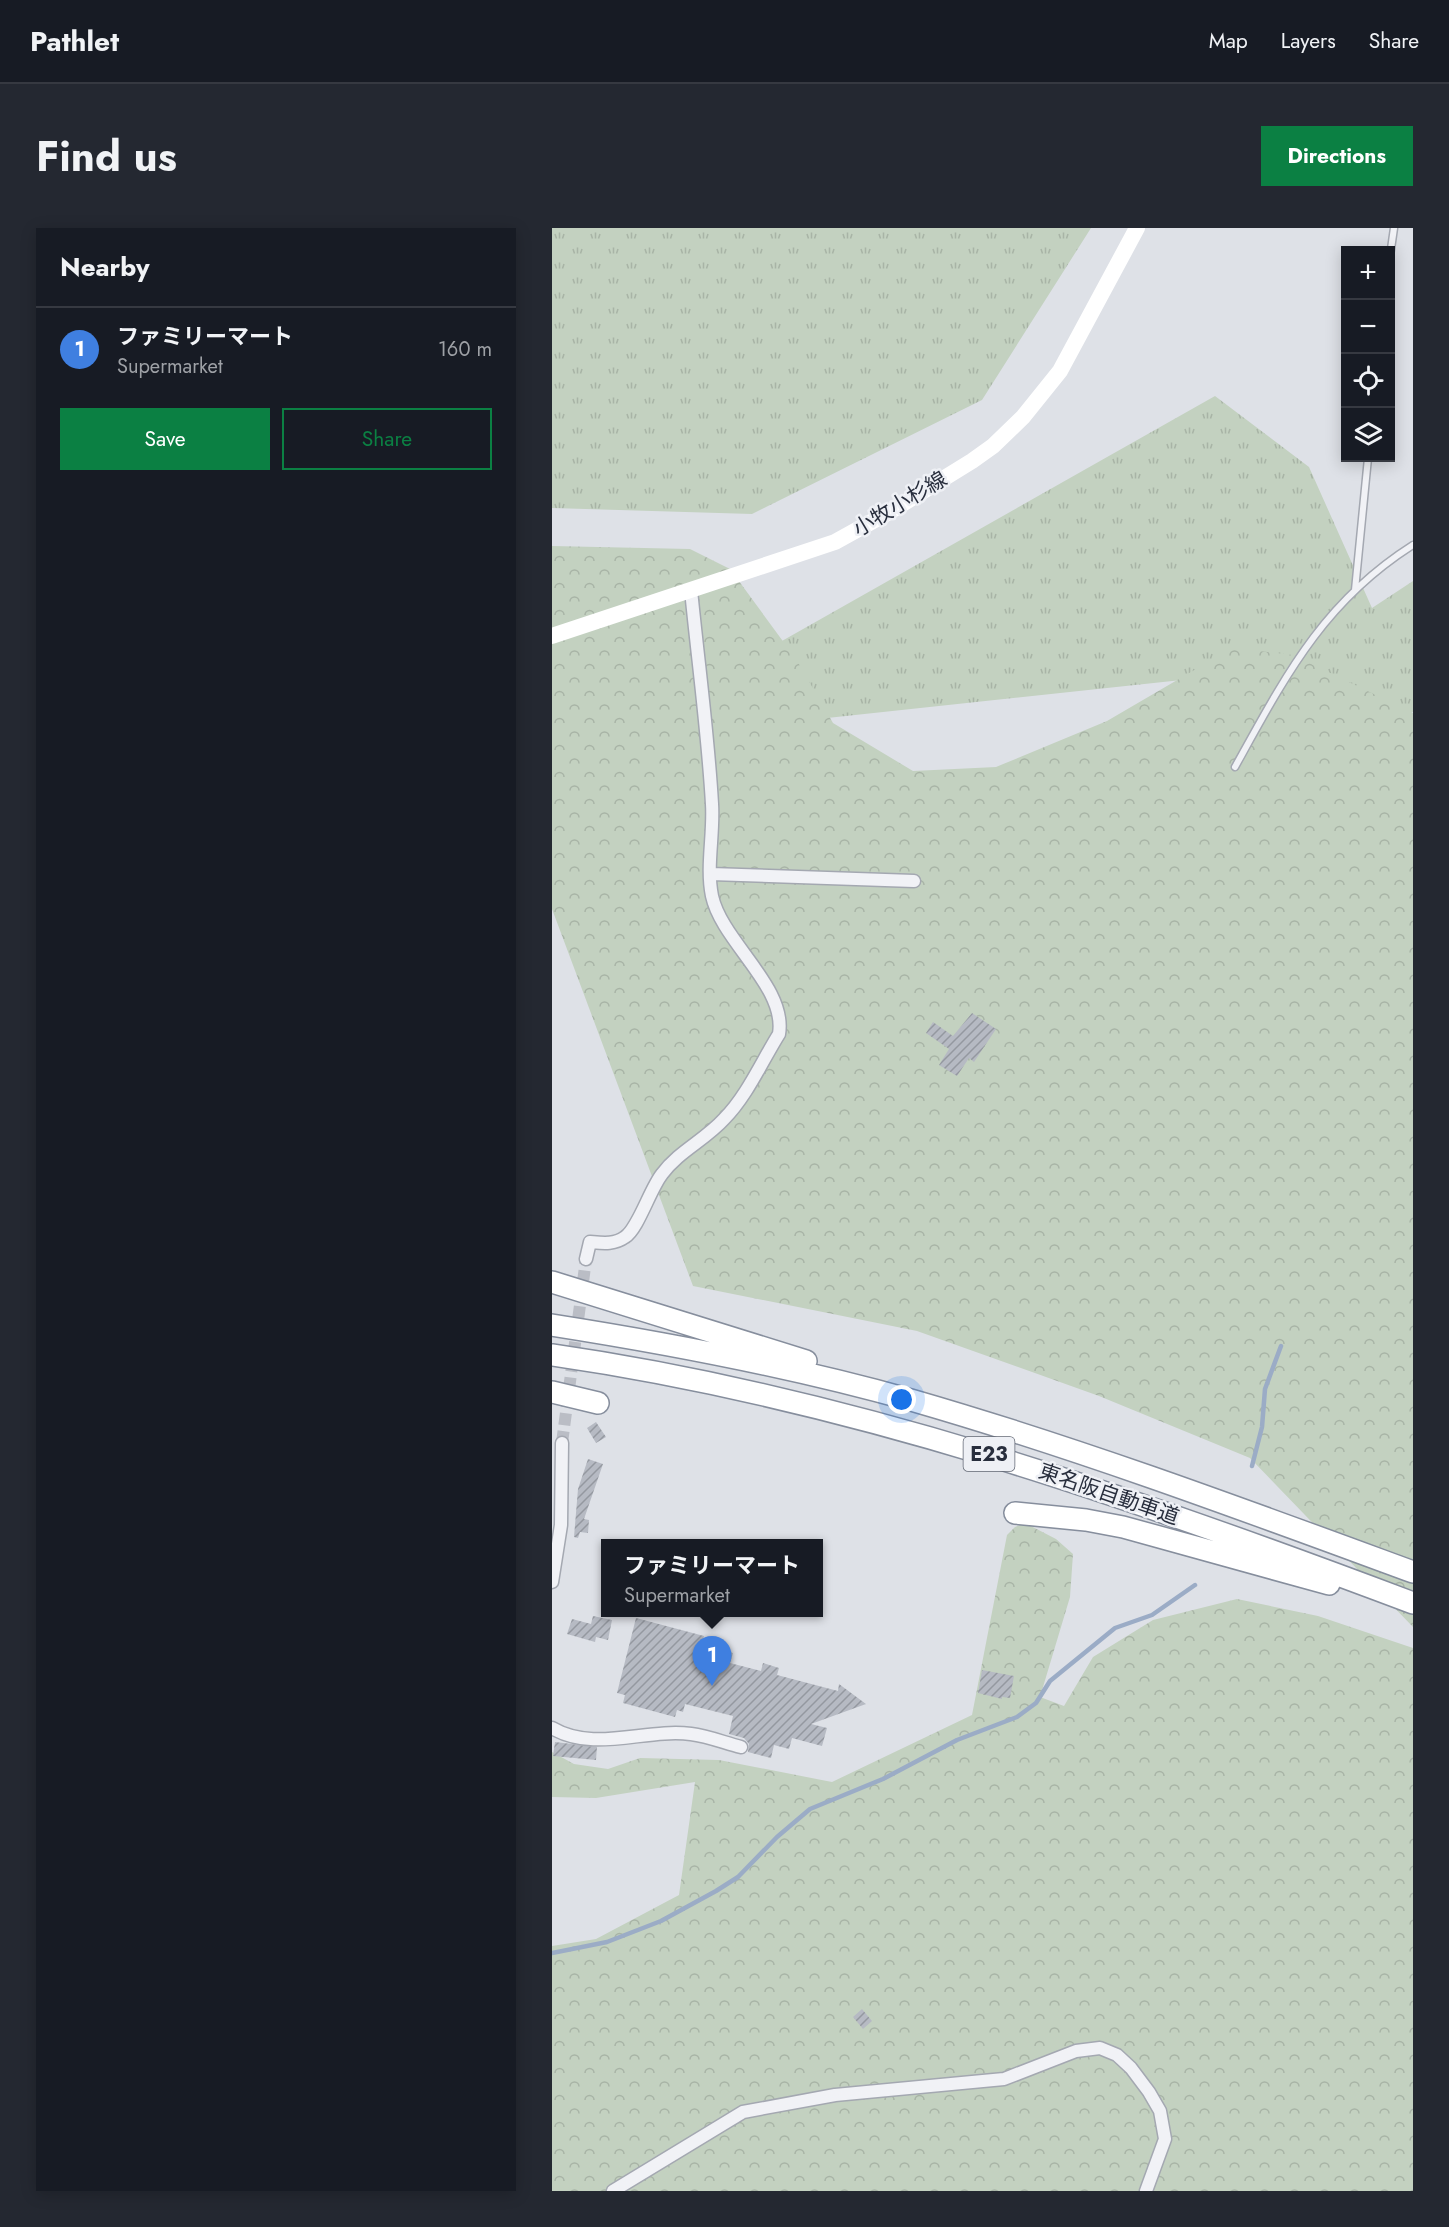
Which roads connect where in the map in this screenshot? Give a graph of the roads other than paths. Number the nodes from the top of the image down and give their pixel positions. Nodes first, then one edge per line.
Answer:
1 (1137, 228) edge
2 (1394, 228) edge
3 (1391, 246) edge
4 (1368, 462) edge
5 (1413, 544) edge
6 (691, 590) junction
7 (1355, 590) junction
8 (552, 636) edge
9 (1235, 767) dead end
10 (711, 874) junction
11 (914, 881) dead end
12 (586, 1259) tunnel mouth
13 (552, 1282) edge
14 (552, 1325) edge
15 (552, 1355) edge
16 (552, 1392) edge
17 (598, 1403) dead end
18 (1008, 1430) junction
19 (562, 1443) tunnel mouth
20 (557, 1462) edge
21 (1015, 1513) dead end
22 (1413, 1572) edge
23 (552, 1582) edge
24 (1413, 1603) edge
25 (1413, 1608) edge
26 (552, 1728) edge
27 (741, 1747) dead end
28 (613, 2191) edge
29 (1146, 2191) edge

1 - 6 main road, 小牧小杉線
2 - 3 lane
4 - 7 lane
5 - 7 lane
6 - 8 main road, 小牧小杉線
6 - 10 street
7 - 9 lane
10 - 11 street
10 - 12 street
13 - 18 highway
14 - 18 highway, 東名阪自動車道 / E23
15 - 24 highway, 東名阪自動車道 / E23
16 - 17 highway
18 - 22 highway, 東名阪自動車道 / E23
19 - 20 street
20 - 23 street
21 - 25 highway
26 - 27 street
28 - 29 street

